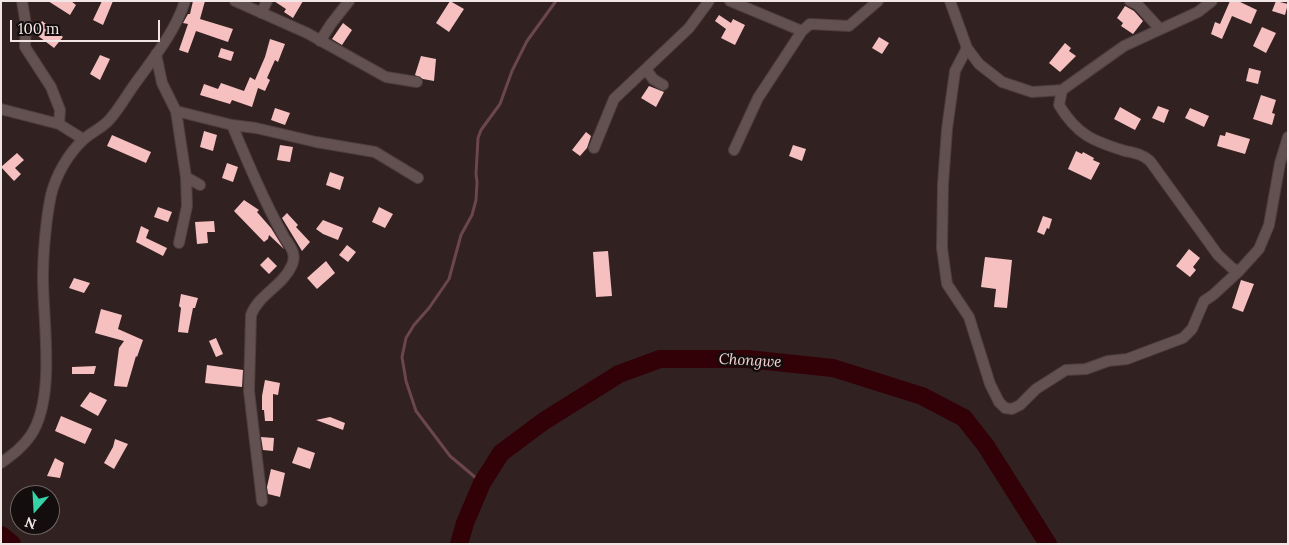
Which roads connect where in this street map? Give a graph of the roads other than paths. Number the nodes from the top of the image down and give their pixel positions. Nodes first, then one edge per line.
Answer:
1 (22, 1) edge
2 (185, 1) edge
3 (235, 1) edge
4 (267, 1) edge
5 (349, 1) edge
6 (709, 1) edge
7 (730, 1) edge
8 (878, 1) edge
9 (950, 1) edge
10 (1130, 1) edge
11 (1212, 1) edge
12 (261, 13) junction
13 (1160, 28) junction
14 (802, 31) junction
15 (320, 41) junction
16 (966, 48) junction
17 (156, 54) junction
18 (646, 68) junction
19 (416, 82) dead end
20 (663, 85) dead end
21 (1062, 90) junction
22 (1, 109) edge
23 (176, 111) junction
24 (60, 124) junction
25 (232, 125) junction
26 (1288, 137) edge
27 (83, 139) junction
28 (594, 148) dead end
29 (734, 150) dead end
30 (186, 176) junction
31 (418, 178) dead end
32 (200, 185) dead end
33 (178, 242) dead end
34 (1239, 271) junction
35 (1, 463) edge
36 (262, 500) dead end

1 - 24 street
2 - 17 street
3 - 12 street
4 - 12 street
5 - 15 street
6 - 18 street
7 - 14 street
8 - 14 street
9 - 16 street
10 - 13 street
11 - 13 street
12 - 15 street
13 - 21 street
14 - 29 street
15 - 19 street
16 - 21 street
16 - 34 street
17 - 23 street
17 - 27 street
18 - 20 street
18 - 28 street
21 - 34 street
22 - 24 street
23 - 25 street
23 - 30 street
24 - 27 street
25 - 31 street
25 - 36 street
26 - 34 street
27 - 35 street
30 - 32 street
30 - 33 street

